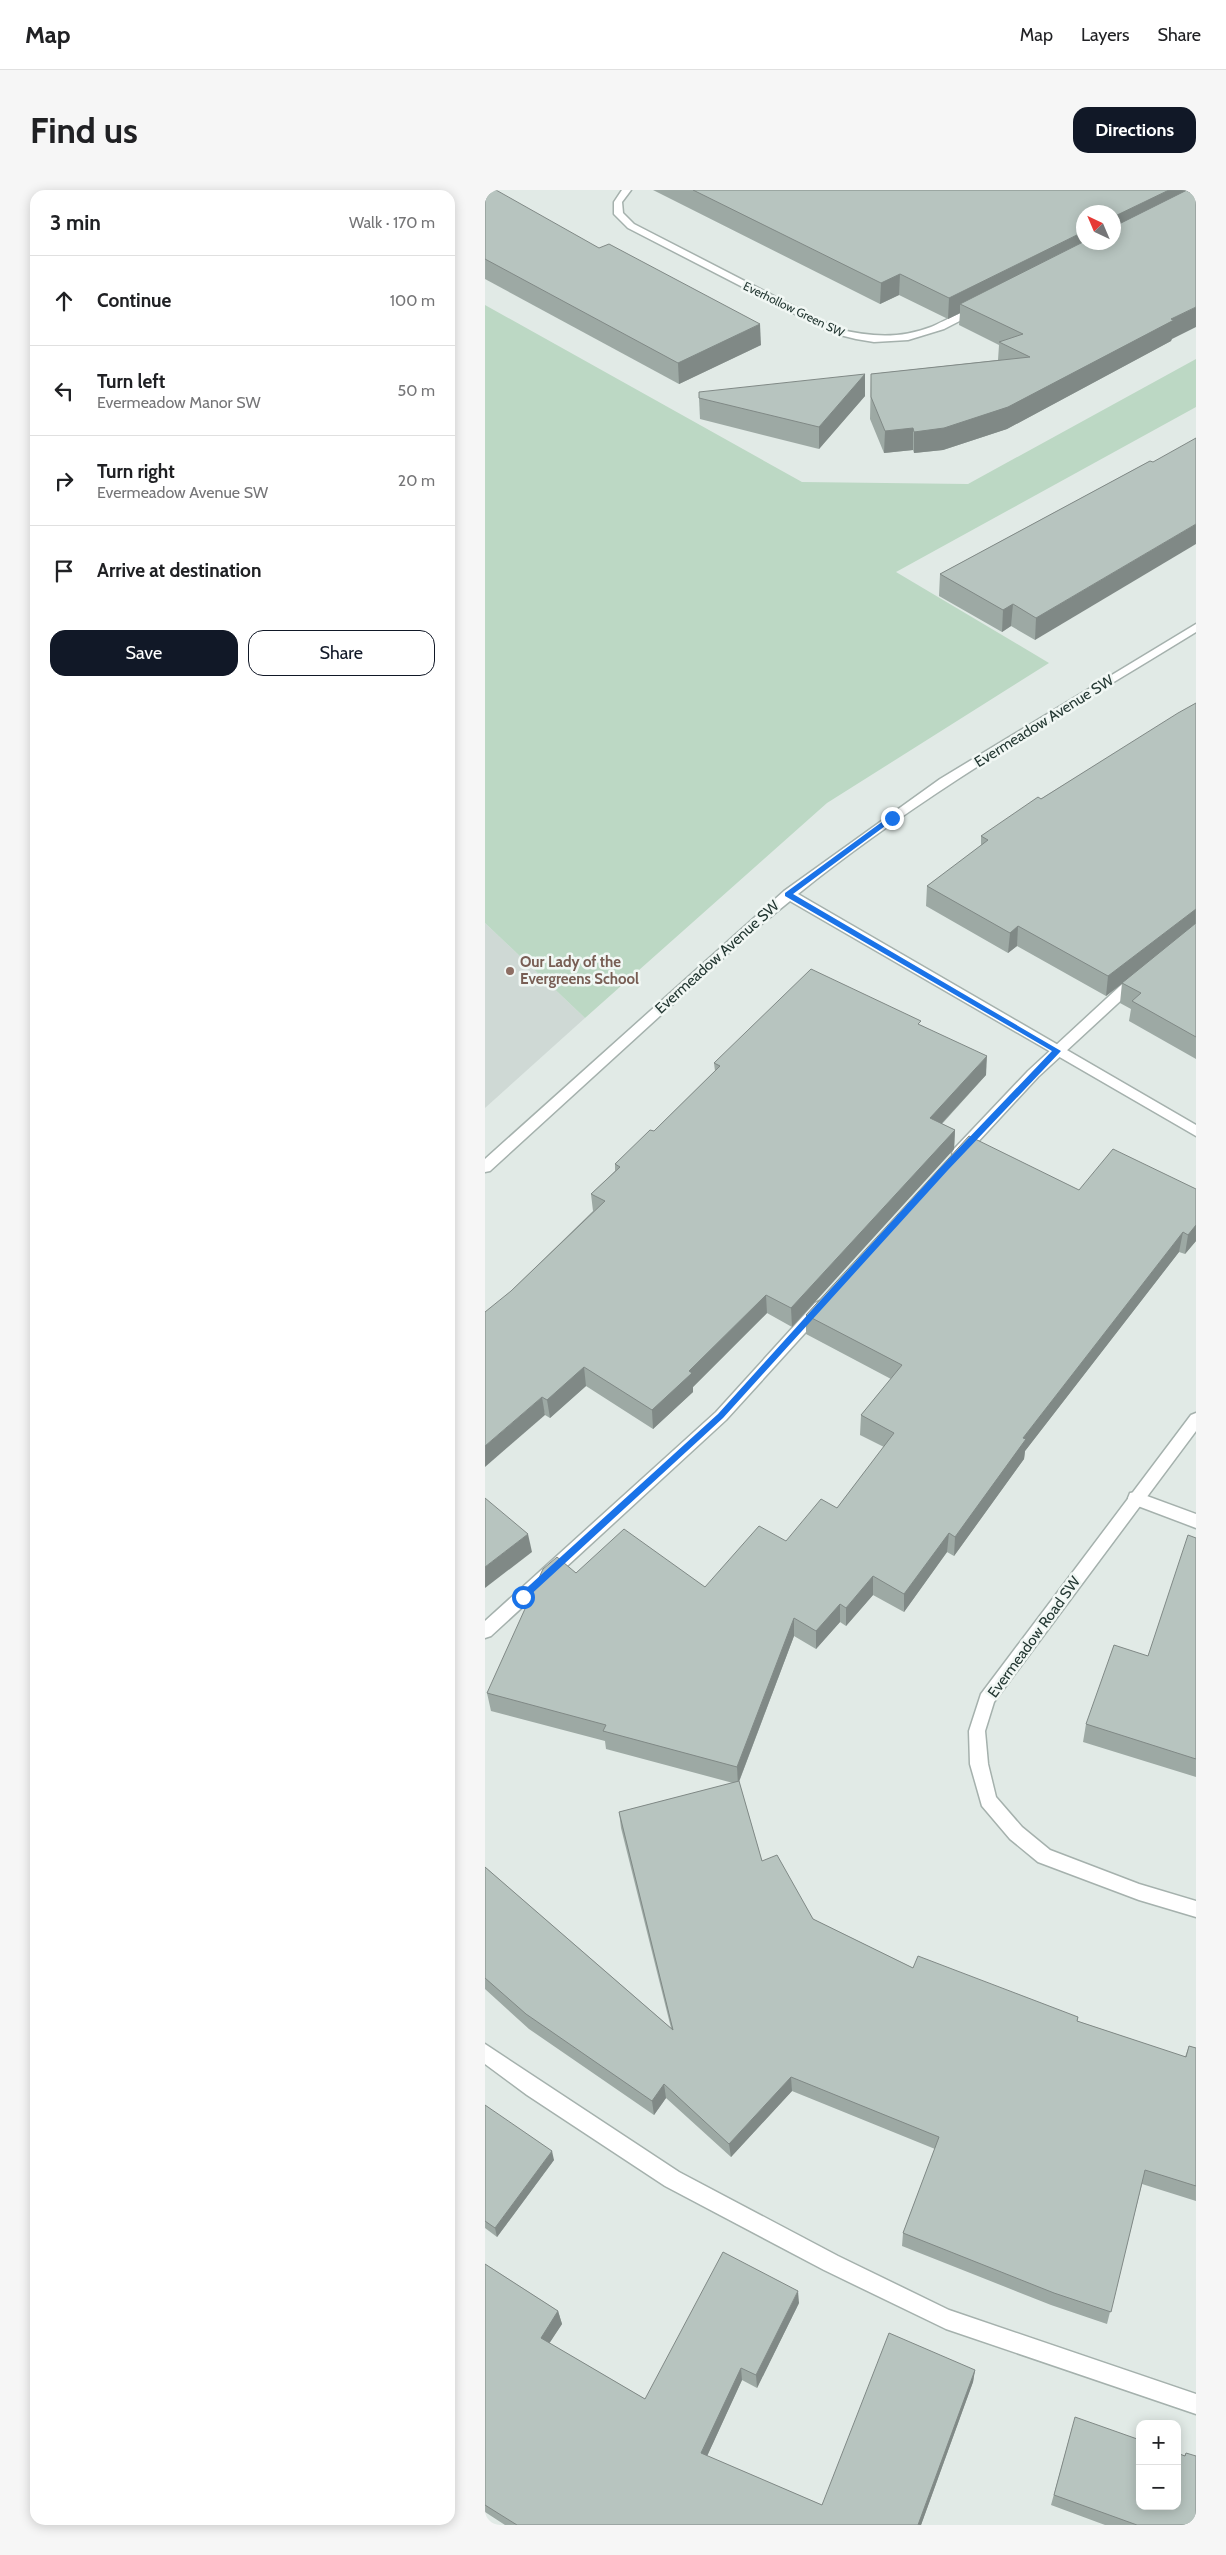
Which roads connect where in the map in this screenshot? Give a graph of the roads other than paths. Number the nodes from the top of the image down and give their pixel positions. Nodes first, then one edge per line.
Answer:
1 (627, 190) edge
2 (987, 305) edge
3 (1196, 628) edge
4 (788, 894) junction
5 (1148, 969) edge
6 (1057, 1051) junction
7 (1196, 1131) edge
8 (952, 1161) edge
9 (485, 1167) edge
10 (828, 1298) edge
11 (1196, 1419) edge
12 (1137, 1498) junction
13 (1196, 1521) edge
14 (485, 1631) edge
15 (1196, 1909) edge
16 (485, 2053) edge
17 (1196, 2404) edge

1 - 2 street, Everhollow Green SW
3 - 4 street, Evermeadow Avenue SW
4 - 6 street
4 - 9 street, Evermeadow Avenue SW
5 - 6 street
6 - 7 street
6 - 8 street
10 - 14 street
11 - 12 street, Evermeadow Road SW
12 - 13 street
12 - 15 street, Evermeadow Road SW
16 - 17 street

